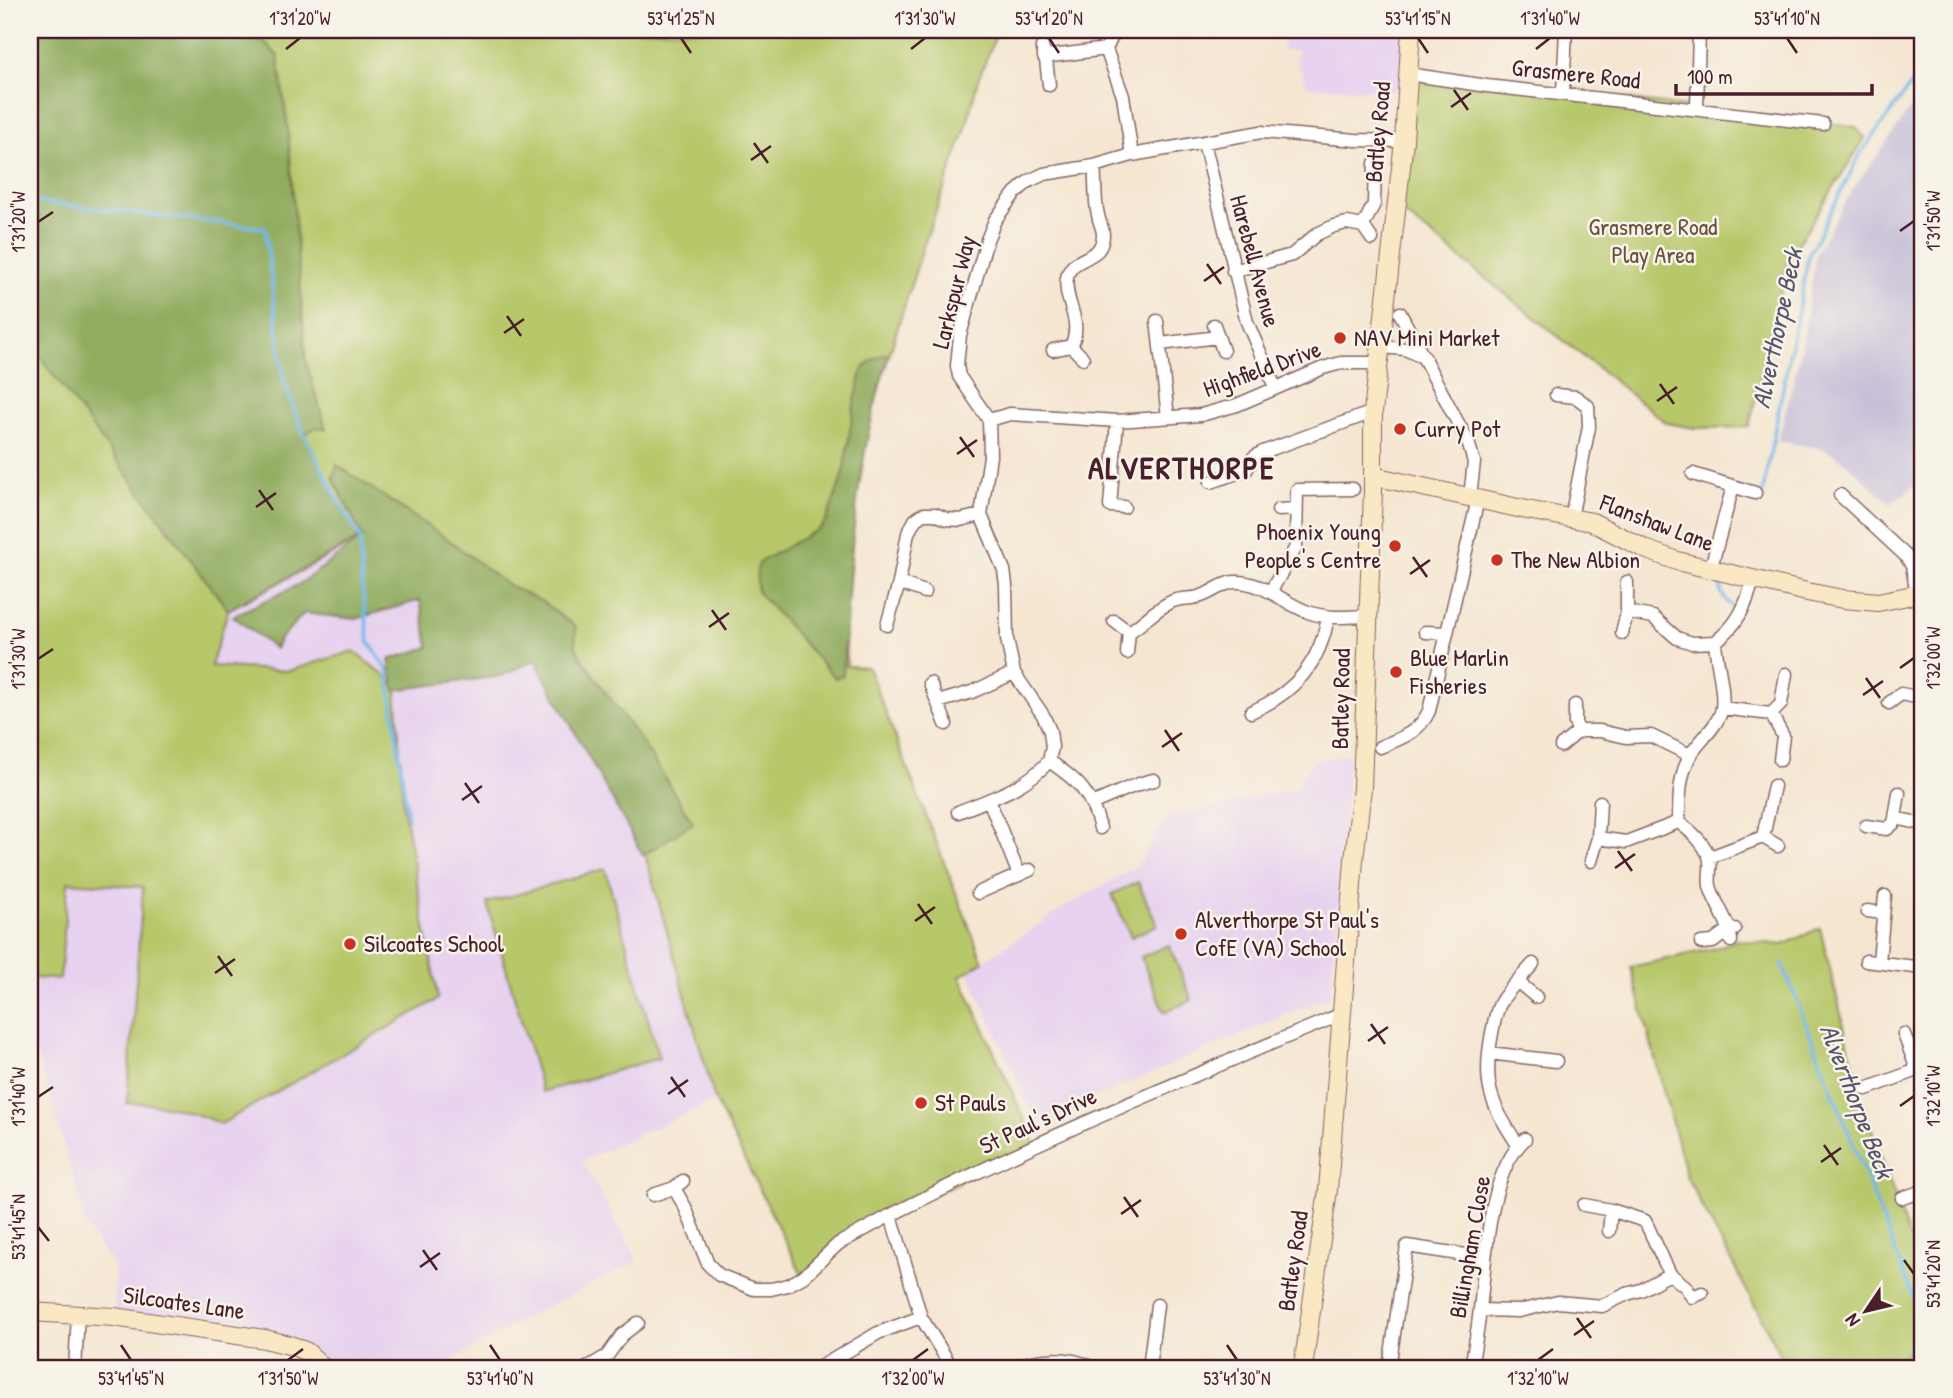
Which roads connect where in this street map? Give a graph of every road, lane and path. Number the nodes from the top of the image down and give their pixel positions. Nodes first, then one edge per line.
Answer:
1 (1115, 30) edge
2 (1411, 30) edge
3 (1566, 30) edge
4 (1699, 30) edge
5 (1106, 49) junction
6 (1408, 74) junction
7 (1049, 85) dead end
8 (1563, 93) junction
9 (1697, 109) junction
10 (1823, 124) dead end
11 (1404, 141) junction
12 (1204, 142) junction
13 (1132, 155) junction
14 (1375, 163) dead end
15 (1094, 166) junction
16 (1363, 226) junction
17 (1371, 239) dead end
18 (1233, 271) junction
19 (1400, 313) dead end
20 (1157, 321) dead end
21 (1160, 344) junction
22 (1071, 346) junction
23 (1053, 350) dead end
24 (1223, 351) dead end
25 (1380, 355) junction
26 (1083, 358) dead end
27 (1425, 358) junction
28 (1275, 387) junction
29 (1556, 395) dead end
30 (1373, 412) junction
31 (1168, 417) junction
32 (989, 420) junction
33 (1117, 421) junction
34 (1693, 474) dead end
35 (1373, 477) junction
36 (1212, 482) dead end
37 (1732, 486) junction
38 (1353, 489) dead end
39 (1755, 493) dead end
40 (1840, 495) dead end
41 (1474, 498) junction
42 (1124, 507) dead end
43 (1295, 509) junction
44 (1278, 510) dead end
45 (981, 514) junction
46 (1571, 517) junction
47 (1710, 570) junction
48 (1753, 579) junction
49 (1627, 582) dead end
50 (899, 583) junction
51 (1271, 591) junction
52 (925, 592) dead end
53 (1920, 594) edge
54 (1627, 612) junction
55 (1367, 616) junction
56 (1328, 617) junction
57 (1114, 621) dead end
58 (887, 625) dead end
59 (1129, 632) junction
60 (1425, 632) dead end
61 (1447, 633) junction
62 (1622, 633) dead end
63 (1715, 642) junction
64 (1127, 653) dead end
65 (1014, 673) junction
66 (1786, 674) dead end
67 (1900, 681) dead end
68 (930, 682) dead end
69 (1923, 693) edge
70 (1902, 694) junction
71 (938, 702) junction
72 (1889, 703) dead end
73 (1575, 705) dead end
74 (1722, 708) junction
75 (1251, 712) dead end
76 (1771, 714) junction
77 (946, 723) dead end
78 (1579, 731) junction
79 (1562, 746) dead end
80 (1380, 747) dead end
81 (1690, 755) junction
82 (1780, 760) dead end
83 (1049, 761) junction
84 (1154, 780) dead end
85 (1774, 786) dead end
86 (1899, 793) dead end
87 (989, 800) junction
88 (1600, 802) dead end
89 (1093, 803) junction
90 (958, 811) dead end
91 (1895, 818) junction
92 (1678, 822) junction
93 (1923, 824) edge
94 (1866, 826) dead end
95 (1100, 828) dead end
96 (1763, 837) junction
97 (1598, 838) junction
98 (1778, 846) dead end
99 (1710, 857) junction
100 (1591, 861) dead end
101 (978, 893) dead end
102 (1885, 896) dead end
103 (1867, 911) dead end
104 (1883, 913) junction
105 (1701, 943) dead end
106 (1533, 964) dead end
107 (1923, 968) edge
108 (1518, 982) junction
109 (1536, 997) dead end
110 (1342, 1014) junction
111 (1903, 1034) dead end
112 (1489, 1053) junction
113 (1556, 1061) dead end
114 (1920, 1069) edge
115 (1866, 1089) dead end
116 (1923, 1191) edge
117 (653, 1195) dead end
118 (1902, 1198) dead end
119 (1584, 1205) dead end
120 (1611, 1210) junction
121 (891, 1215) junction
122 (1609, 1231) dead end
123 (1485, 1258) junction
124 (1670, 1273) junction
125 (1702, 1293) dead end
126 (1157, 1305) dead end
127 (1480, 1310) junction
128 (30, 1312) edge
129 (78, 1314) junction
130 (921, 1317) junction
131 (638, 1323) dead end
132 (75, 1368) edge
133 (324, 1368) edge
134 (587, 1368) edge
135 (818, 1368) edge
136 (952, 1368) edge
137 (1012, 1368) edge
138 (1094, 1368) edge
139 (1149, 1368) edge
140 (1303, 1368) edge
141 (1388, 1368) edge
142 (1471, 1368) edge

1 - 5 street
2 - 6 street, Batley Road
3 - 8 street
4 - 9 street
5 - 7 street
5 - 13 street
6 - 8 street, Grasmere Road
6 - 11 street, Batley Road
8 - 9 street, Grasmere Road
9 - 10 street, Grasmere Road
11 - 12 street, Larkspur Way
11 - 25 street, Batley Road
12 - 13 street, Larkspur Way
12 - 18 street, Harebell Avenue
13 - 15 street, Larkspur Way
14 - 16 street
15 - 22 street
15 - 32 street, Larkspur Way
16 - 17 street
16 - 18 street
18 - 28 street, Harebell Avenue
19 - 27 street
20 - 21 street
21 - 24 street
21 - 31 street
22 - 23 street
22 - 26 street
25 - 27 street, Highfield Drive
25 - 28 street, Highfield Drive
25 - 30 street, Batley Road
27 - 41 street
28 - 31 street, Highfield Drive
29 - 46 street
30 - 35 street, Batley Road
30 - 36 street
31 - 33 street, Highfield Drive
32 - 33 street, Highfield Drive
32 - 45 street
33 - 42 street
34 - 37 street
35 - 41 street, Flanshaw Lane
35 - 55 street, Batley Road
37 - 39 street
37 - 47 street
38 - 43 street
40 - 53 street
41 - 46 street, Flanshaw Lane
41 - 61 street
43 - 44 street
43 - 51 street
45 - 50 street
45 - 65 street
46 - 47 street, Flanshaw Lane
47 - 48 street, Flanshaw Lane
48 - 53 street, Flanshaw Lane
48 - 63 street
49 - 54 street
50 - 52 street
50 - 58 street
51 - 56 street
51 - 59 street
54 - 62 street
54 - 63 street
55 - 56 street
55 - 110 street, Batley Road
56 - 75 street
57 - 59 street
59 - 64 street
60 - 61 street
61 - 80 street
63 - 74 street
65 - 71 street
65 - 83 street
66 - 76 street
67 - 70 street
68 - 71 street
69 - 70 street
70 - 72 street
71 - 77 street
73 - 78 street
74 - 76 street
74 - 81 street
76 - 82 street
78 - 79 street
78 - 81 street
81 - 92 street
83 - 87 street
83 - 89 street
84 - 89 street
85 - 96 street
86 - 91 street
87 - 90 street
87 - 101 street
88 - 97 street
89 - 95 street
91 - 93 street
91 - 94 street
92 - 97 street
92 - 99 street
96 - 98 street
96 - 99 street
97 - 100 street
99 - 105 street
102 - 104 street
103 - 104 street
104 - 107 street
106 - 108 street
108 - 109 street
108 - 112 street
110 - 121 street, St Paul's Drive
110 - 140 street, Batley Road
111 - 114 street
112 - 113 street
112 - 123 street, Billingham Close
114 - 115 street
116 - 118 street
117 - 121 street, St Paul's Drive
119 - 120 street
120 - 122 street
120 - 124 street
121 - 130 street
123 - 127 street, Billingham Close
123 - 141 street
124 - 125 street
124 - 127 street
126 - 139 street
127 - 142 street, Billingham Close
128 - 129 street, Silcoates Lane
129 - 132 street
129 - 133 street, Silcoates Lane
130 - 135 street
130 - 136 street
131 - 134 street
137 - 138 street

